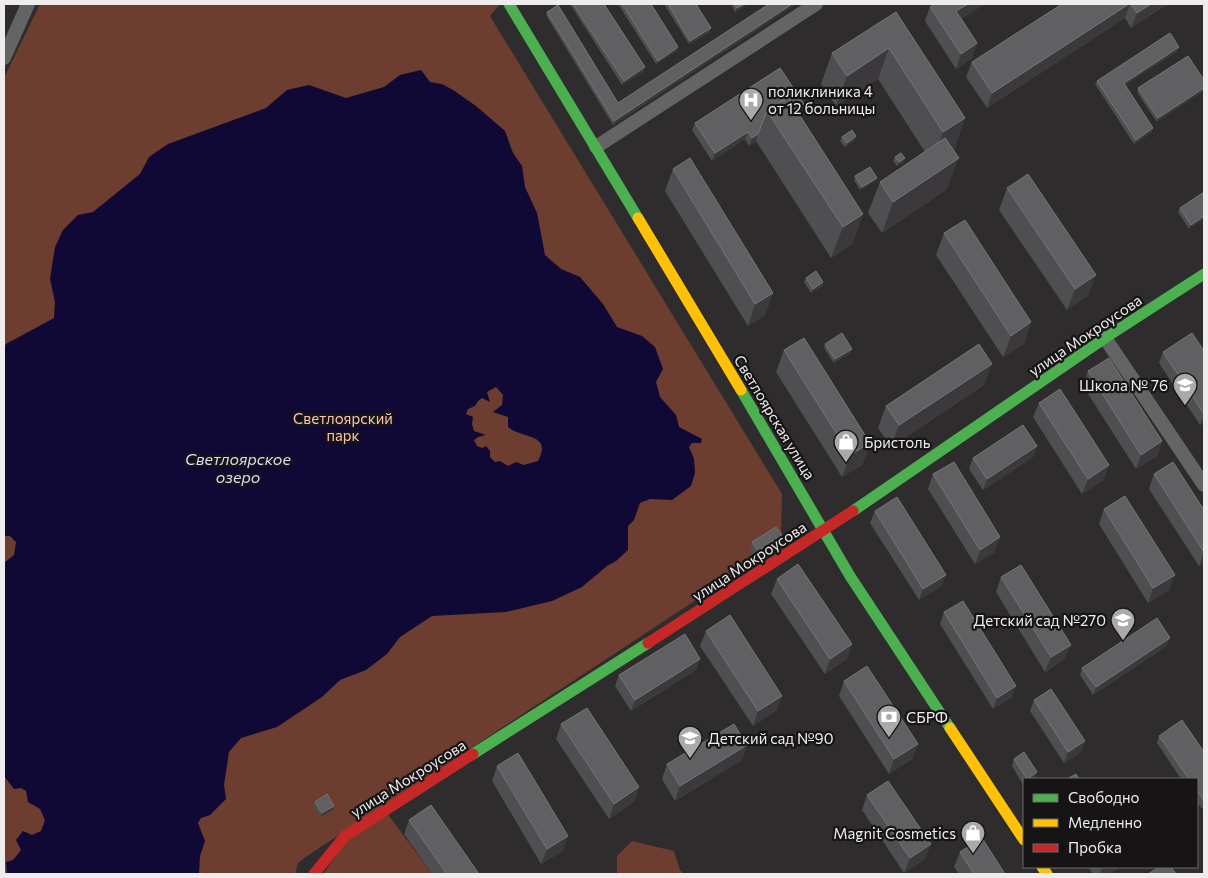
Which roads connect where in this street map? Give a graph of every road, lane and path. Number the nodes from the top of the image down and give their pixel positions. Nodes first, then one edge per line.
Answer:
1 (28, 4) edge
2 (509, 4) edge
3 (816, 4) edge
4 (4, 58) edge
5 (596, 147) junction
6 (1204, 274) edge
7 (1105, 338) junction
8 (1204, 485) edge
9 (824, 531) junction
10 (1023, 838) edge
11 (314, 874) edge

1 - 4 street
2 - 5 street, Светлоярская улица
3 - 5 street
5 - 9 street, Светлоярская улица
6 - 7 street, улица Мокроусова
7 - 8 street
7 - 9 street, улица Мокроусова
9 - 10 street, Светлоярская улица
9 - 11 street, улица Мокроусова

